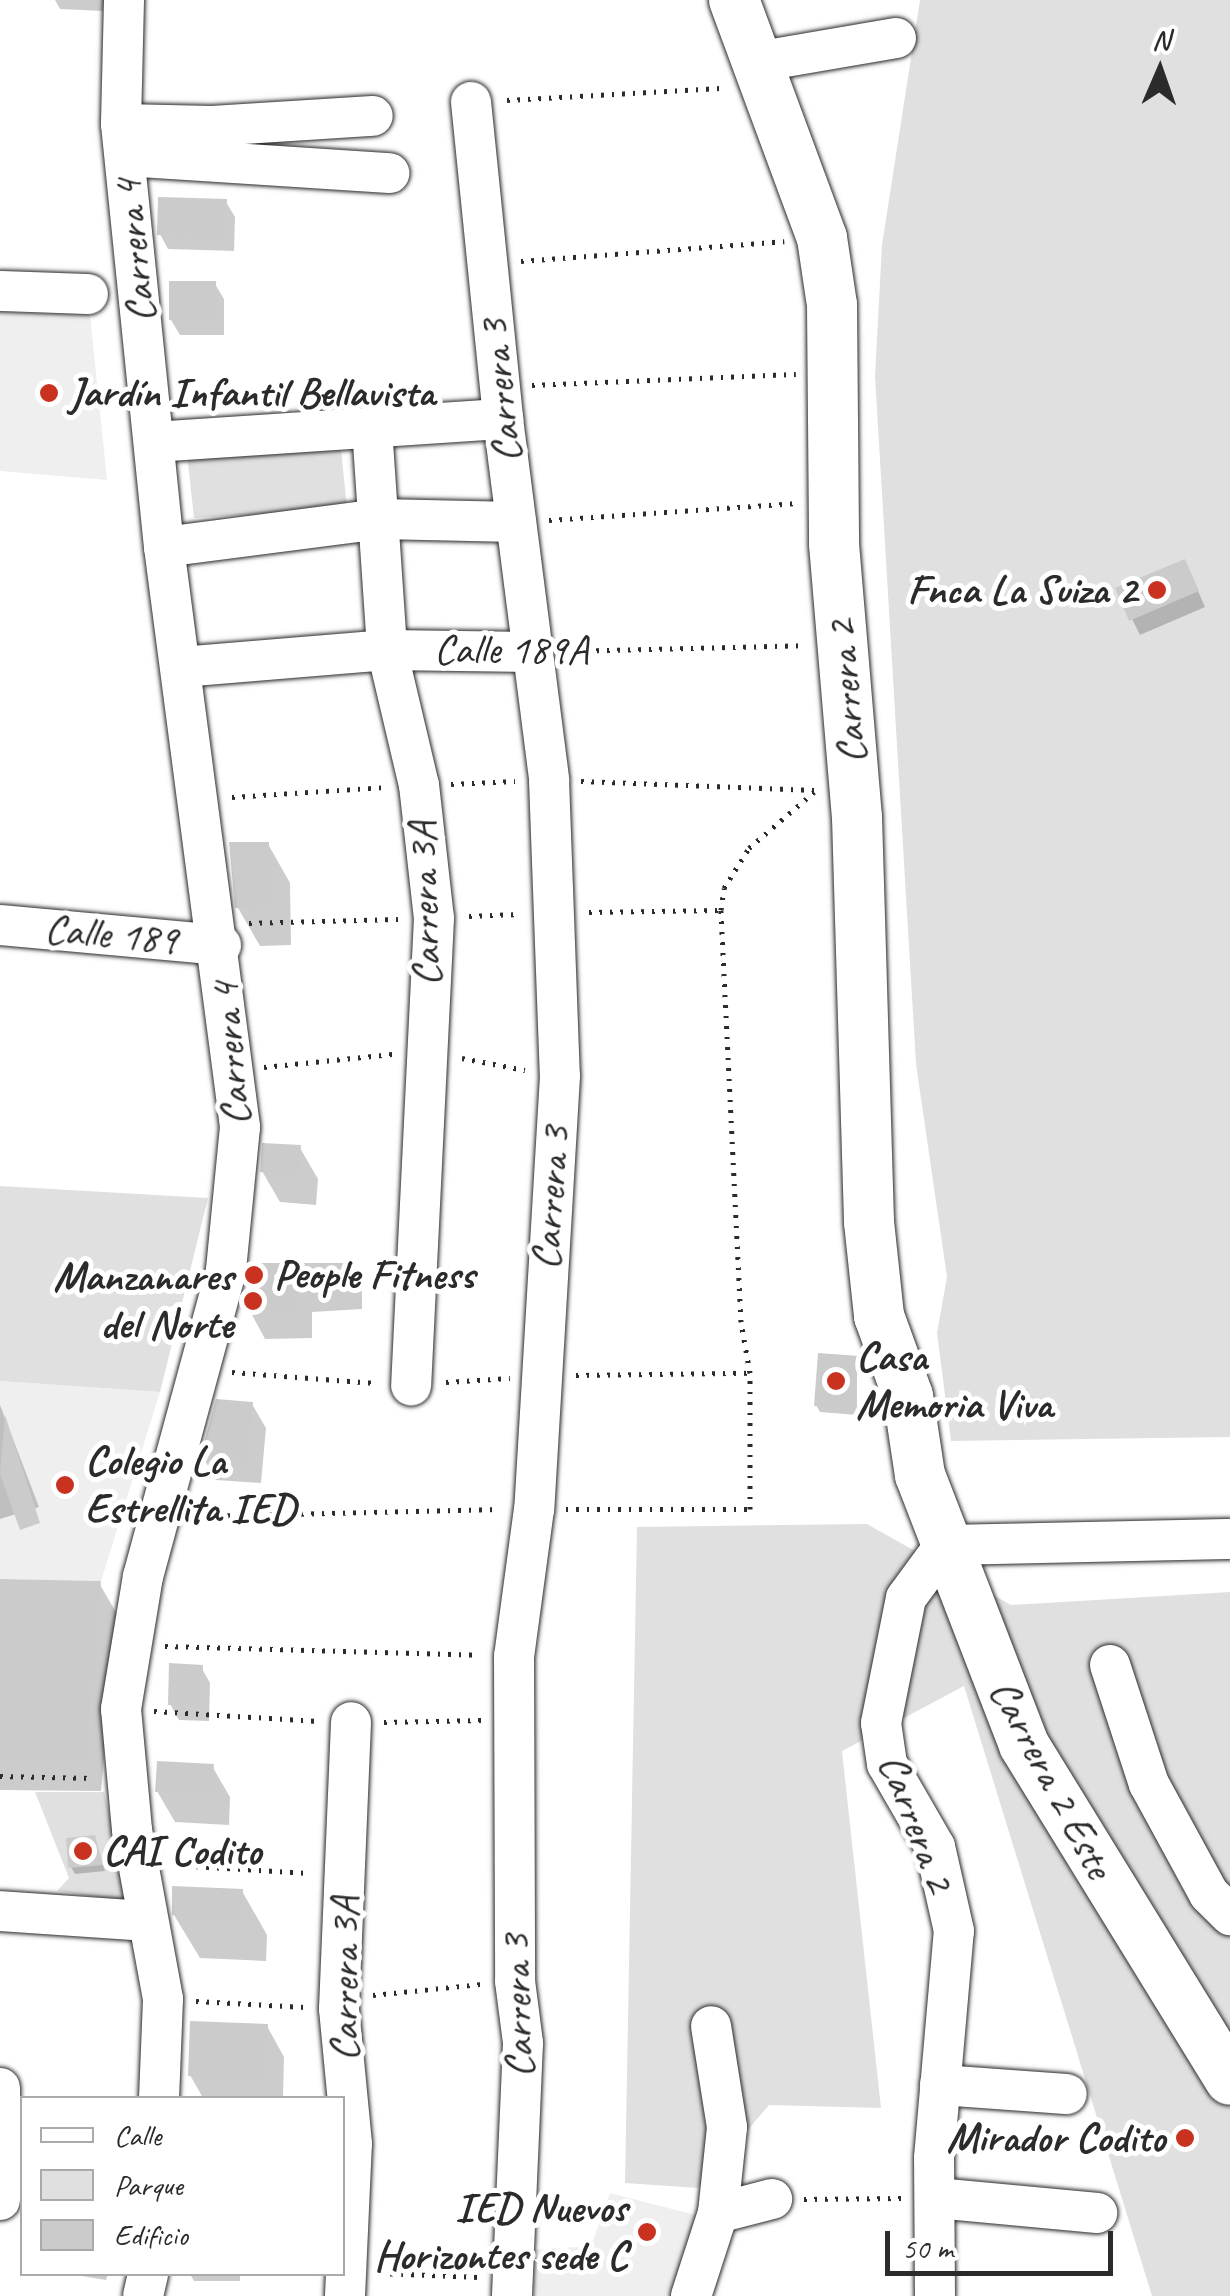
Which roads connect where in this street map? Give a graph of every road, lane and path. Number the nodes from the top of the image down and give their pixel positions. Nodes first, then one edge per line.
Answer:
1 (124, 0) edge
2 (734, 0) edge
3 (896, 38) dead end
4 (760, 74) junction
5 (472, 102) joint
6 (372, 116) dead end
7 (123, 140) junction
8 (389, 173) dead end
9 (822, 238) junction
10 (488, 264) junction
11 (0, 291) edge
12 (88, 294) dead end
13 (834, 373) junction
14 (501, 403) junction
15 (372, 428) junction
16 (155, 442) junction
17 (832, 501) junction
18 (379, 520) junction
19 (516, 522) junction
20 (164, 546) junction
21 (842, 644) junction
22 (387, 650) junction
23 (532, 652) junction
24 (181, 667) junction
25 (852, 730) junction
26 (549, 780) junction
27 (419, 785) junction
28 (817, 790) junction
29 (194, 799) junction
30 (0, 925) edge
31 (222, 946) junction
32 (199, 1370) junction
33 (750, 1373) junction
34 (540, 1376) junction
35 (412, 1385) junction
36 (908, 1396) joint
37 (534, 1508) junction
38 (160, 1517) junction
39 (1230, 1539) edge
40 (945, 1545) junction
41 (132, 1645) junction
42 (514, 1656) junction
43 (1110, 1664) dead end
44 (351, 1722) dead end
45 (0, 1776) edge
46 (126, 1780) junction
47 (137, 1862) junction
48 (345, 1875) junction
49 (0, 1911) edge
50 (1230, 1915) edge
51 (146, 1921) junction
52 (515, 1981) junction
53 (163, 1998) junction
54 (339, 2004) junction
55 (711, 2026) dead end
56 (1230, 2080) edge
57 (940, 2084) junction
58 (1067, 2094) dead end
59 (159, 2096) edge
60 (9, 2101) edge
61 (0, 2192) edge
62 (936, 2198) junction
63 (772, 2199) joint
64 (0, 2200) edge
65 (718, 2212) junction
66 (1096, 2213) dead end
67 (345, 2284) edge
68 (513, 2288) edge
69 (691, 2296) edge
70 (935, 2296) edge

1 - 7 street, Carrera 4
2 - 4 main road, Carrera 2
3 - 4 street
4 - 5 path
4 - 9 main road, Carrera 2
5 - 10 street, Carrera 3
6 - 7 street
7 - 8 street
7 - 16 street, Carrera 4
9 - 10 path
9 - 13 main road, Carrera 2
10 - 14 street, Carrera 3
11 - 12 street
13 - 14 path
13 - 17 main road, Carrera 2
14 - 15 street
14 - 19 street, Carrera 3
15 - 16 street
15 - 18 street, Carrera 3A
16 - 20 street, Carrera 4
17 - 19 path
17 - 21 main road, Carrera 2
18 - 19 street
18 - 20 street
18 - 22 street, Carrera 3A
19 - 23 street, Carrera 3
20 - 24 street, Carrera 4
21 - 23 path, Calle 189A
21 - 25 main road, Carrera 2
22 - 23 street, Calle 189A
22 - 24 street, Calle 189A
22 - 27 street, Carrera 3A
23 - 26 street, Carrera 3
24 - 29 street, Carrera 4
25 - 28 path
25 - 36 main road, Carrera 2
26 - 27 path
26 - 28 path
26 - 34 street, Carrera 3
27 - 29 path
27 - 35 street, Carrera 3A
28 - 33 path
29 - 31 street, Carrera 4
30 - 31 street, Calle 189
31 - 32 street, Carrera 4
32 - 35 path
32 - 38 street, Carrera 4
33 - 34 path
33 - 37 path
34 - 35 path
34 - 37 street, Carrera 3
36 - 40 main road, Carrera 2 Este
37 - 38 path
37 - 42 street, Carrera 3
38 - 41 street, Carrera 4
39 - 40 street
40 - 56 main road, Carrera 2 Este
40 - 57 street, Carrera 2
41 - 42 path
41 - 46 street, Carrera 4
42 - 52 street, Carrera 3
43 - 50 street
44 - 48 street, Carrera 3A
45 - 46 path
46 - 47 street, Carrera 4
47 - 48 path
47 - 51 street, Carrera 4
48 - 54 street, Carrera 3A
49 - 51 street
51 - 53 street, Carrera 4
52 - 54 path
52 - 68 street, Carrera 3
53 - 54 path
53 - 59 street, Carrera 4
54 - 67 street, Carrera 3A
55 - 65 street
57 - 58 street
57 - 62 street, Carrera 2
60 - 61 street
61 - 64 street
62 - 63 path
62 - 66 street
62 - 70 street, Carrera 2
63 - 65 street
65 - 69 street
67 - 68 path

